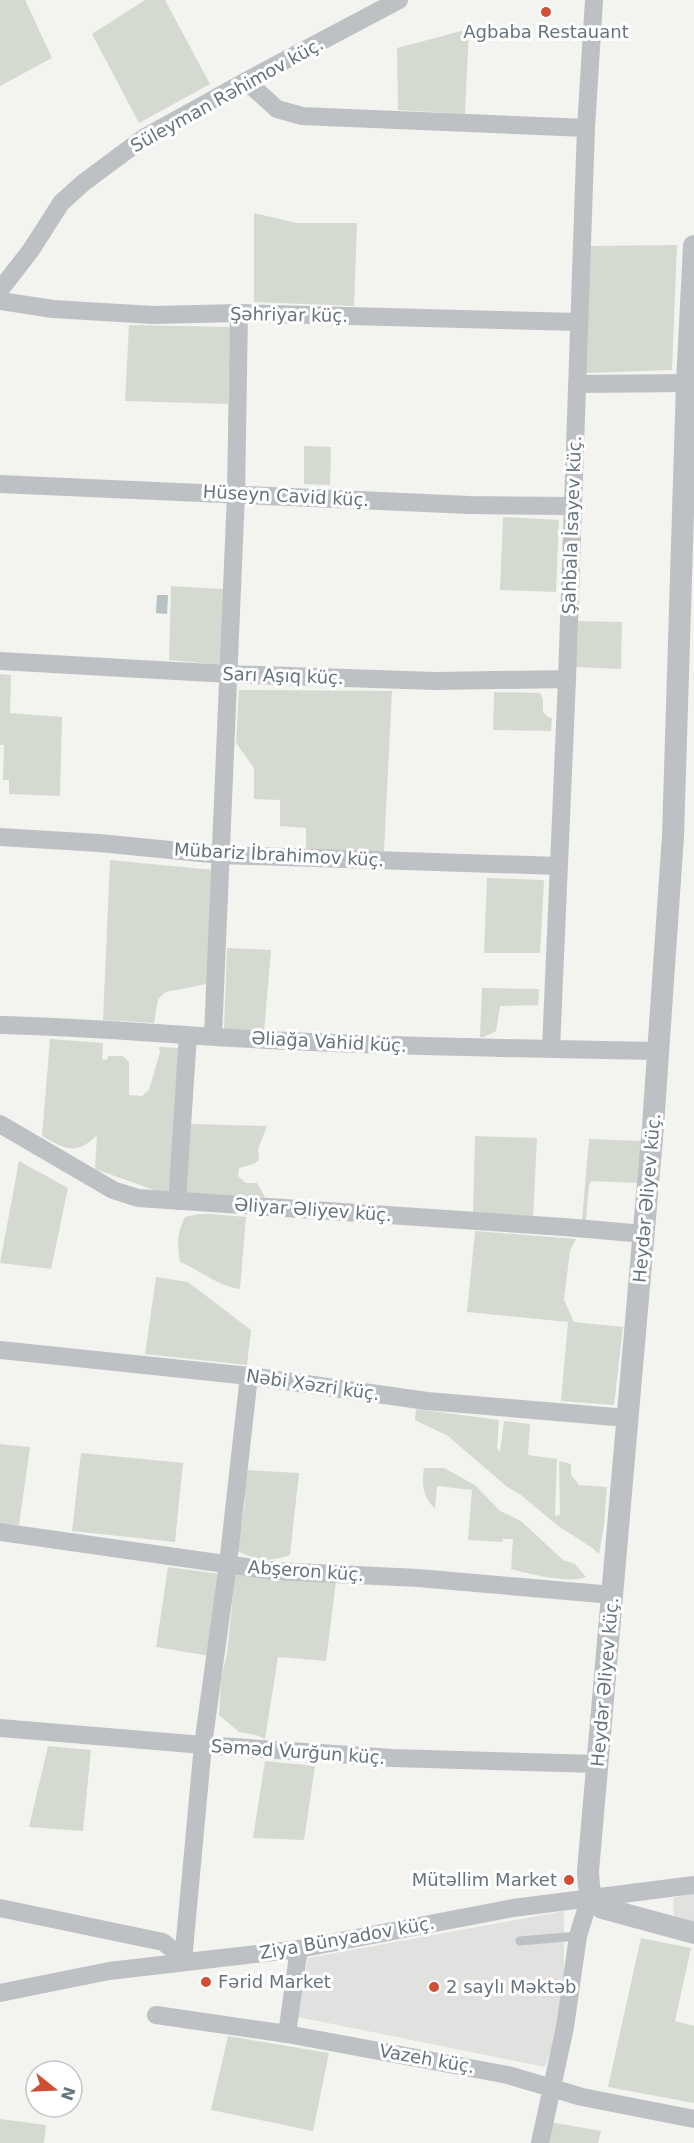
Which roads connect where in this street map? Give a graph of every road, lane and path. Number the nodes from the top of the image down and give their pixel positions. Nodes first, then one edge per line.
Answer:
1 (399, 0) edge
2 (594, 0) edge
3 (246, 81) junction
4 (586, 128) junction
5 (694, 246) edge
6 (0, 290) edge
7 (0, 301) edge
8 (239, 313) junction
9 (578, 322) junction
10 (691, 383) edge
11 (577, 384) junction
12 (0, 484) edge
13 (236, 494) junction
14 (572, 506) junction
15 (0, 661) edge
16 (228, 674) junction
17 (567, 679) junction
18 (0, 837) edge
19 (221, 855) junction
20 (558, 866) junction
21 (0, 1025) edge
22 (188, 1035) junction
23 (213, 1036) junction
24 (552, 1049) junction
25 (658, 1051) junction
26 (0, 1124) edge
27 (177, 1201) junction
28 (644, 1234) junction
29 (0, 1350) edge
30 (249, 1376) junction
31 (627, 1418) junction
32 (0, 1532) edge
33 (228, 1564) junction
34 (613, 1595) junction
35 (0, 1728) edge
36 (203, 1745) junction
37 (597, 1764) junction
38 (694, 1886) edge
39 (590, 1897) junction
40 (0, 1908) edge
41 (694, 1933) edge
42 (578, 1936) junction
43 (520, 1941) dead end
44 (299, 1949) junction
45 (183, 1961) junction
46 (0, 1993) edge
47 (156, 2015) dead end
48 (286, 2034) junction
49 (552, 2088) junction
50 (694, 2119) edge
51 (540, 2143) edge

1 - 3 street, Süleyman Rəhimov küç.
2 - 4 street, Şahbala İsayev küç.
3 - 4 street
3 - 6 street, Süleyman Rəhimov küç.
4 - 9 street, Şahbala İsayev küç.
5 - 10 street, Heydər Əliyev küç.
7 - 8 street, Şəhriyar küç.
8 - 9 street, Şəhriyar küç.
8 - 13 street
9 - 11 street, Şahbala İsayev küç.
10 - 11 street
10 - 25 street, Heydər Əliyev küç.
11 - 14 street, Şahbala İsayev küç.
12 - 13 street, Hüseyn Cavid küç.
13 - 14 street, Hüseyn Cavid küç.
13 - 16 street
14 - 17 street, Şahbala İsayev küç.
15 - 16 street, Sarı Aşıq küç.
16 - 17 street, Sarı Aşıq küç.
16 - 19 street
17 - 20 street, Şahbala İsayev küç.
18 - 19 street, Mübariz İbrahimov küç.
19 - 20 street, Mübariz İbrahimov küç.
19 - 23 street
20 - 24 street, Şahbala İsayev küç.
21 - 22 street, Əliağa Vahid küç.
22 - 23 street, Əliağa Vahid küç.
22 - 27 street
23 - 24 street, Əliağa Vahid küç.
24 - 25 street, Əliağa Vahid küç.
25 - 28 street, Heydər Əliyev küç.
26 - 27 street, Əliyar Əliyev küç.
27 - 28 street, Əliyar Əliyev küç.
28 - 31 street, Heydər Əliyev küç.
29 - 30 street, Nəbi Xəzri küç.
30 - 31 street, Nəbi Xəzri küç.
30 - 33 street
31 - 34 street, Heydər Əliyev küç.
32 - 33 street, Abşeron küç.
33 - 34 street, Abşeron küç.
33 - 36 street
34 - 37 street, Heydər Əliyev küç.
35 - 36 street, Səməd Vurğun küç.
36 - 37 street, Səməd Vurğun küç.
36 - 45 street
37 - 39 street, Heydər Əliyev küç.
38 - 39 street, Ziya Bünyadov küç.
39 - 41 street
39 - 42 street, Heydər Əliyev küç.
39 - 44 street, Ziya Bünyadov küç.
40 - 45 street
42 - 43 lane
42 - 49 street, Heydər Əliyev küç.
44 - 45 street, Ziya Bünyadov küç.
44 - 48 street
45 - 46 street, Ziya Bünyadov küç.
47 - 48 street, Vazeh küç.
48 - 49 street, Vazeh küç.
49 - 50 street, Vazeh küç.
49 - 51 street, Heydər Əliyev küç.

